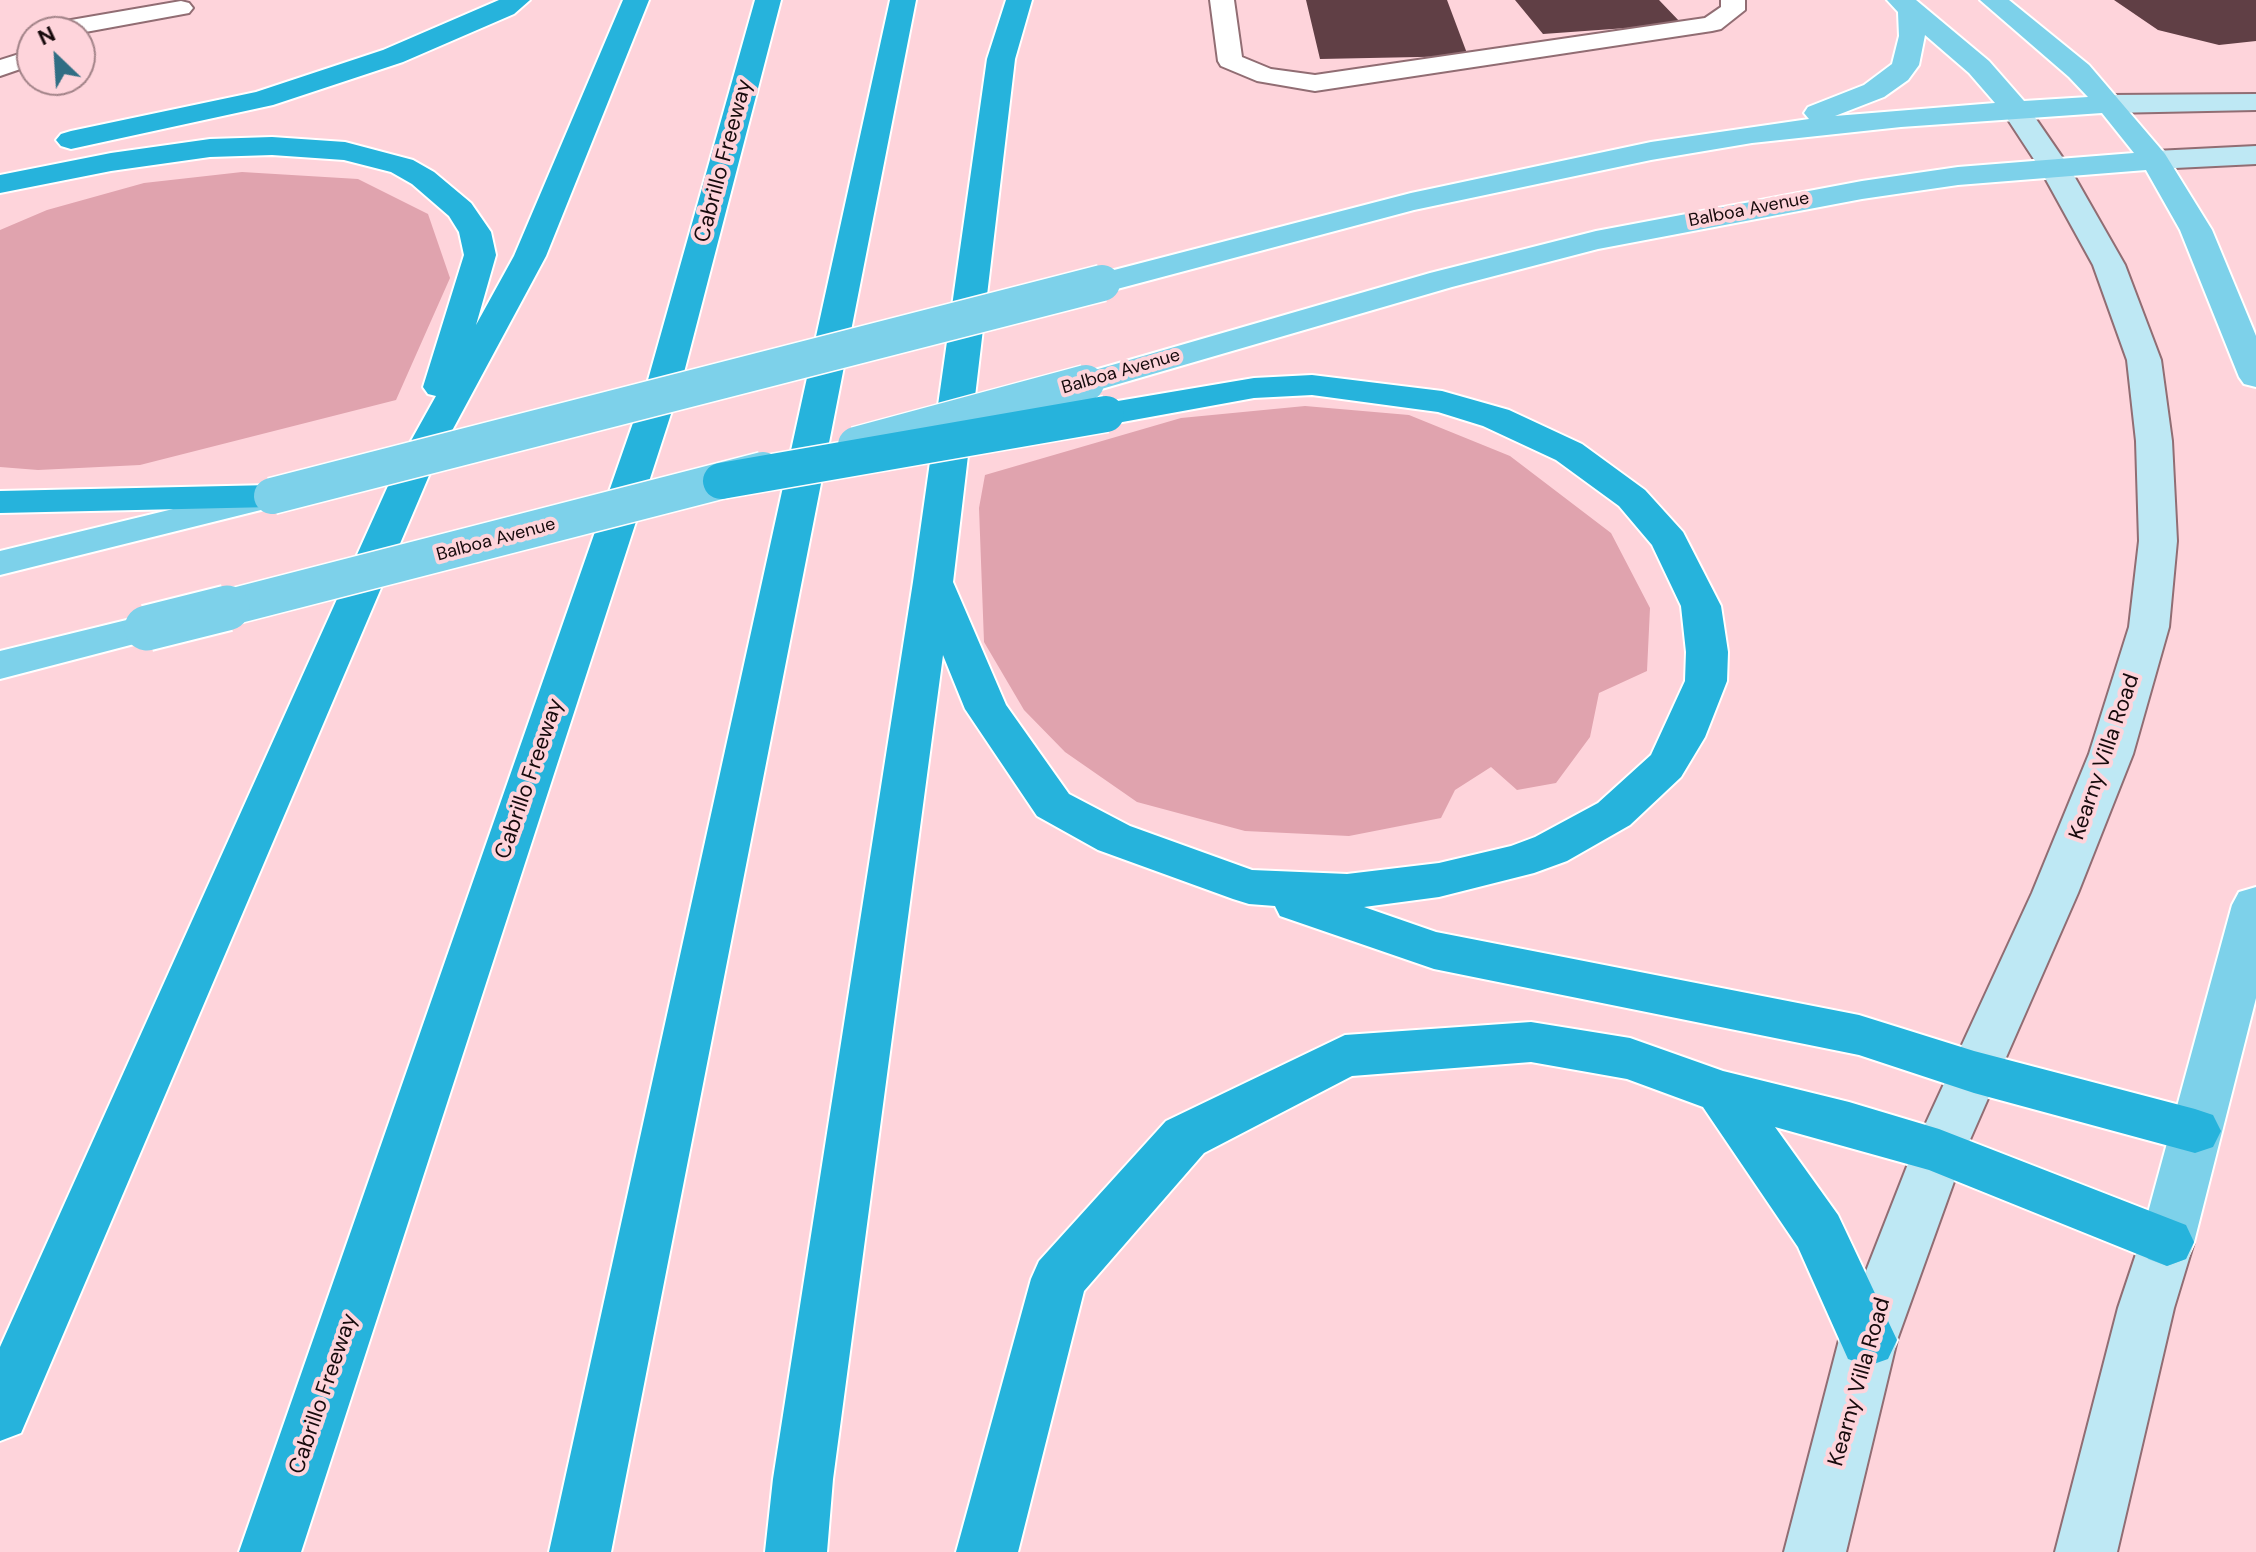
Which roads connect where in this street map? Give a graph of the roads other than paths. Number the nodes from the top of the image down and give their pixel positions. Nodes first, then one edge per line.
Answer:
1 (517, 0) edge
2 (636, 0) edge
3 (768, 0) edge
4 (903, 0) edge
5 (998, 0) edge
6 (1019, 0) edge
7 (1222, 0) edge
8 (1733, 0) edge
9 (1993, 0) edge
10 (189, 4) edge
11 (1906, 4) edge
12 (96, 25) edge
13 (96, 36) edge
14 (16, 54) edge
15 (1001, 59) junction
16 (0, 68) edge
17 (2256, 102) edge
18 (2110, 104) junction
19 (2015, 109) junction
20 (1752, 134) junction
21 (42, 145) dead end
22 (210, 148) junction
23 (2256, 155) edge
24 (2155, 160) junction
25 (2054, 167) junction
26 (0, 184) edge
27 (0, 211) edge
28 (2256, 377) edge
29 (1096, 398) junction
30 (415, 466) junction
31 (721, 481) joint
32 (272, 496) junction
33 (0, 502) edge
34 (0, 563) edge
35 (933, 582) junction
36 (0, 665) edge
37 (1249, 887) junction
38 (2256, 905) edge
39 (1974, 1072) junction
40 (1721, 1092) junction
41 (2195, 1131) junction
42 (1939, 1151) junction
43 (2167, 1242) junction
44 (1868, 1340) junction
45 (0, 1413) edge
46 (270, 1552) edge
47 (580, 1552) edge
48 (796, 1552) edge
49 (987, 1552) edge
50 (1815, 1552) edge
51 (2086, 1552) edge

1 - 21 highway
2 - 30 highway
3 - 46 highway, Cabrillo Freeway
4 - 47 highway
5 - 15 highway
6 - 15 highway
7 - 8 lane
9 - 18 main road
10 - 12 lane
10 - 13 lane
11 - 19 main road, Kearny Villa Road
11 - 20 main road
14 - 16 lane
15 - 35 highway
17 - 18 main road
18 - 19 main road
18 - 24 main road
19 - 20 main road
19 - 25 main road, Kearny Villa Road
20 - 32 main road, bridge
22 - 26 highway
22 - 27 highway
22 - 30 highway
23 - 24 main road, Balboa Avenue
24 - 25 main road, Balboa Avenue
24 - 28 main road
25 - 29 main road, Balboa Avenue
25 - 39 main road, Kearny Villa Road
29 - 31 highway, bridge
29 - 37 highway
30 - 45 highway
31 - 36 main road, Balboa Avenue, bridge
32 - 33 highway
32 - 34 main road
35 - 37 highway
35 - 48 highway
37 - 39 highway
38 - 41 main road
39 - 41 highway
39 - 42 main road, Kearny Villa Road
40 - 42 highway
40 - 44 highway
40 - 49 highway
41 - 43 main road
42 - 43 highway
42 - 44 main road, Kearny Villa Road
43 - 51 main road
44 - 50 main road, Kearny Villa Road

